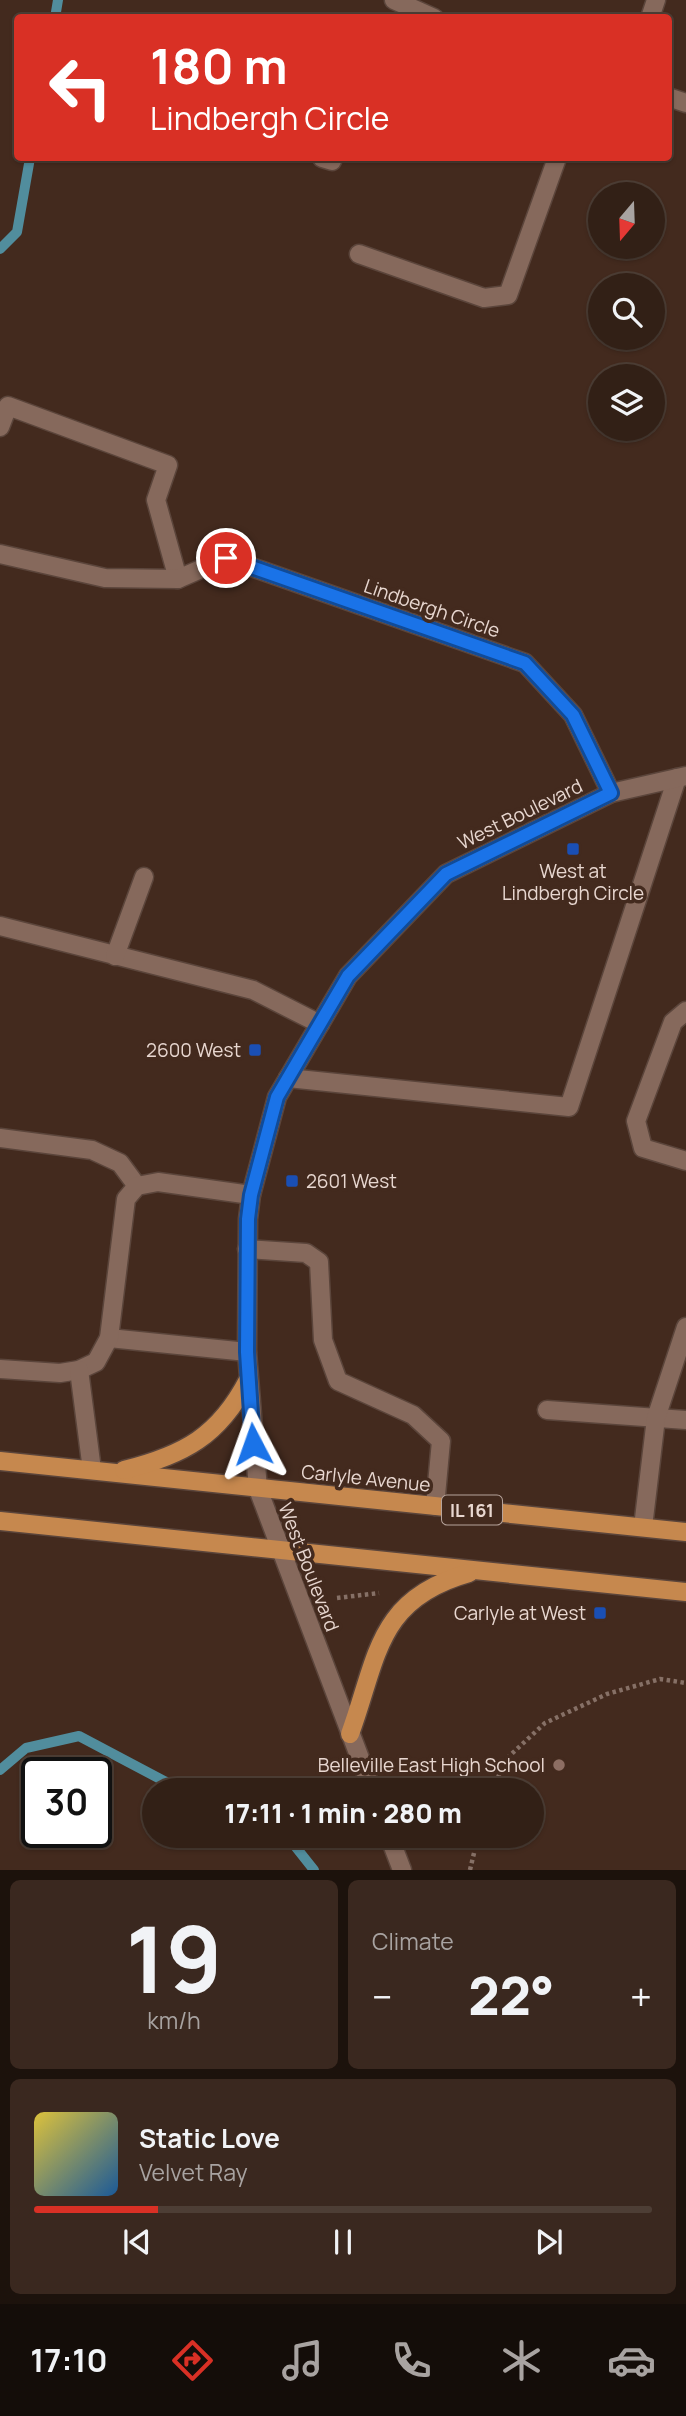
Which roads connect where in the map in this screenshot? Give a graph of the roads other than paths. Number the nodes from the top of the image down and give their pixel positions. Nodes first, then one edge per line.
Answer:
1 (394, 0) edge
2 (427, 12) edge
3 (556, 161) edge
4 (359, 254) dead end
5 (0, 427) edge
6 (0, 554) edge
7 (178, 579) junction
8 (682, 777) edge
9 (611, 793) junction
10 (144, 877) dead end
11 (0, 926) edge
12 (115, 956) junction
13 (686, 1011) edge
14 (320, 1024) junction
15 (288, 1078) junction
16 (0, 1138) edge
17 (686, 1161) edge
18 (137, 1186) junction
19 (251, 1195) junction
20 (247, 1249) junction
21 (686, 1326) edge
22 (108, 1339) junction
23 (247, 1352) junction
24 (0, 1369) edge
25 (79, 1370) junction
26 (248, 1380) junction
27 (547, 1410) dead end
28 (656, 1418) junction
29 (686, 1420) edge
30 (0, 1461) edge
31 (92, 1470) junction
32 (114, 1473) junction
33 (258, 1489) junction
34 (435, 1506) junction
35 (0, 1521) edge
36 (643, 1527) junction
37 (686, 1532) edge
38 (280, 1550) junction
39 (480, 1570) junction
40 (686, 1591) edge
41 (350, 1734) junction
42 (367, 1778) edge
43 (394, 1848) edge
44 (402, 1870) edge

1 - 2 street
3 - 4 street
5 - 7 street
6 - 7 street
7 - 9 street, Lindbergh Circle
8 - 9 street, West Boulevard
8 - 15 street
9 - 14 street, West Boulevard
10 - 12 street
11 - 12 street
12 - 14 street
13 - 17 street
14 - 15 street, West Boulevard
15 - 19 street, West Boulevard
16 - 18 street
18 - 19 street
18 - 22 street
19 - 20 street, West Boulevard
20 - 23 street, West Boulevard
20 - 34 street
21 - 28 street
22 - 23 street
22 - 25 street
23 - 26 street, West Boulevard
24 - 25 street
25 - 31 street
26 - 32 main road
26 - 33 street, West Boulevard
27 - 28 street
28 - 29 street
28 - 36 street
30 - 31 main road, Carlyle Avenue / IL 161
31 - 32 main road, Carlyle Avenue / IL 161
32 - 33 main road, Carlyle Avenue / IL 161
33 - 34 main road, Carlyle Avenue / IL 161
33 - 38 street, West Boulevard
34 - 36 main road, Carlyle Avenue / IL 161
35 - 38 main road
36 - 37 main road, Carlyle Avenue / IL 161
38 - 39 main road
38 - 41 street, West Boulevard
39 - 40 main road
39 - 41 main road
41 - 42 street, West Boulevard
43 - 44 street

